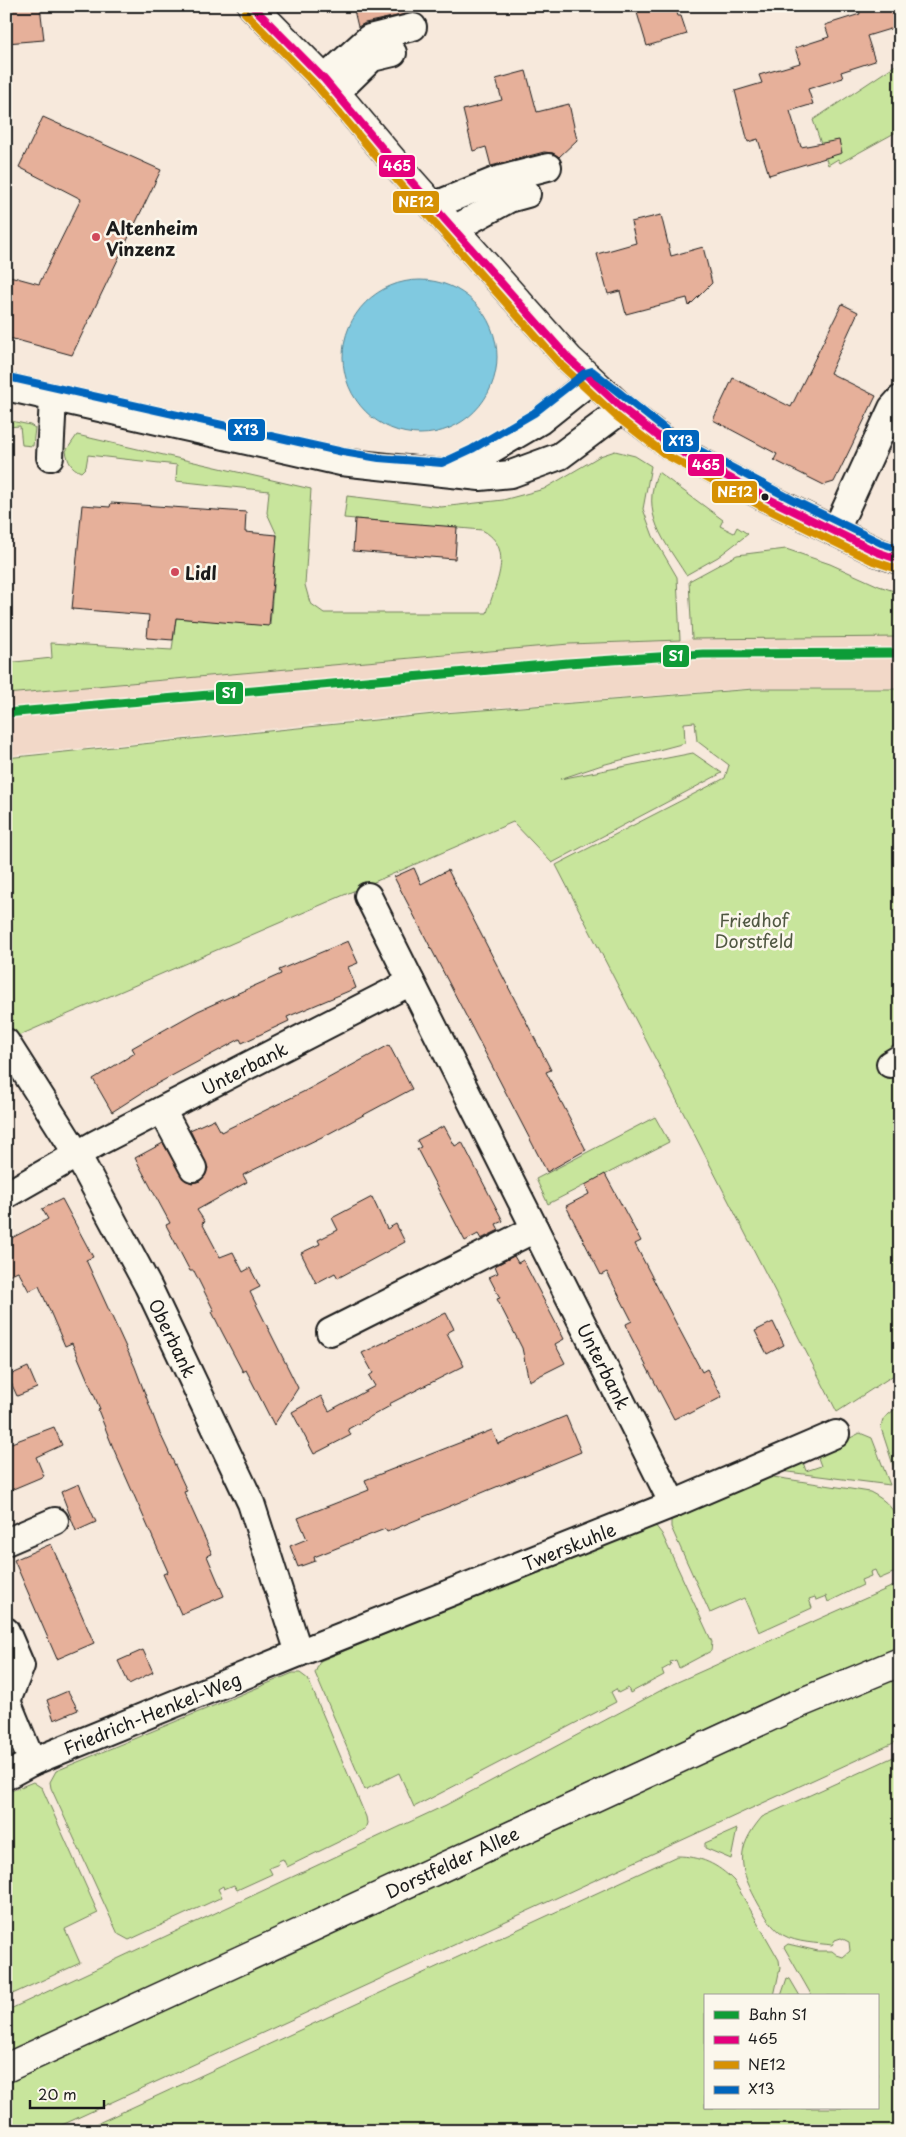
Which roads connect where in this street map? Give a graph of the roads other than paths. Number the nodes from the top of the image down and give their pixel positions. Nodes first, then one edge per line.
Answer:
1 (252, 6) edge
2 (413, 27) dead end
3 (393, 54) dead end
4 (330, 86) junction
5 (548, 167) dead end
6 (527, 194) dead end
7 (432, 206) junction
8 (454, 229) junction
9 (590, 381) junction
10 (6, 387) edge
11 (53, 398) junction
12 (900, 399) edge
13 (623, 409) junction
14 (50, 457) dead end
15 (444, 473) junction
16 (834, 532) junction
17 (900, 560) edge
18 (368, 896) dead end
19 (411, 982) junction
20 (6, 1042) edge
21 (162, 1110) junction
22 (77, 1154) junction
23 (193, 1168) dead end
24 (6, 1195) edge
25 (535, 1229) junction
26 (330, 1332) dead end
27 (836, 1434) dead end
28 (673, 1504) junction
29 (55, 1521) dead end
30 (6, 1542) edge
31 (6, 1631) edge
32 (299, 1653) junction
33 (900, 1662) edge
34 (7, 1700) edge
35 (32, 1762) junction
36 (6, 1776) edge
37 (6, 2068) edge

1 - 4 main road
2 - 4 street
3 - 4 street
4 - 7 main road
5 - 7 street
6 - 8 street
7 - 8 main road
8 - 9 main road
9 - 13 main road
9 - 15 street
10 - 11 street
11 - 14 street
11 - 15 street
12 - 16 street
13 - 15 street
13 - 16 main road
16 - 17 main road
18 - 19 street, Unterbank
19 - 21 street, Unterbank
19 - 25 street, Unterbank
20 - 22 street, Oberbank
21 - 22 street, Unterbank
21 - 23 street
22 - 24 street, Unterbank
22 - 32 street, Oberbank
25 - 26 street
25 - 28 street, Unterbank
27 - 28 street, Twerskuhle
28 - 32 street, Twerskuhle
29 - 30 street
31 - 34 street
32 - 35 street, Friedrich-Henkel-Weg
33 - 37 main road, Dorstfelder Allee
34 - 35 street
35 - 36 street, Friedrich-Henkel-Weg

